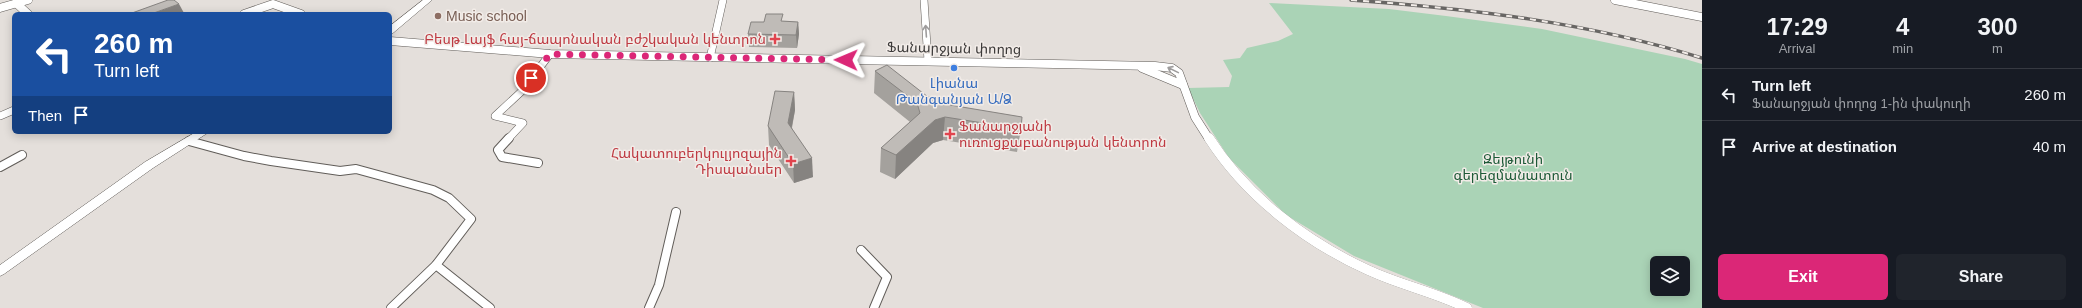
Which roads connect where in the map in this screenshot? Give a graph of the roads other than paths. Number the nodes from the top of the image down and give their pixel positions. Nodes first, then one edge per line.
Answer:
1 (28, 0) edge
2 (428, 0) edge
3 (723, 0) edge
4 (924, 0) edge
5 (1615, 0) edge
6 (15, 1) edge
7 (0, 8) edge
8 (26, 12) edge
9 (250, 12) edge
10 (295, 12) edge
11 (1702, 17) edge
12 (392, 29) edge
13 (392, 41) edge
14 (550, 54) junction
15 (710, 58) junction
16 (928, 61) junction
17 (12, 111) edge
18 (0, 116) edge
19 (201, 134) edge
20 (189, 141) junction
21 (22, 155) dead end
22 (538, 163) dead end
23 (0, 167) edge
24 (676, 212) dead end
25 (861, 250) dead end
26 (436, 265) junction
27 (0, 271) edge
28 (391, 308) edge
29 (490, 308) edge
30 (649, 308) edge
31 (874, 308) edge
32 (1467, 308) edge

1 - 6 street
2 - 12 main road
3 - 15 street
16 -> 4 street
5 - 11 street
6 - 7 street
6 - 8 street
9 - 10 street
13 - 14 street, Ֆանարջյան փողոց
14 - 15 street, Ֆանարջյան փողոց
14 - 22 street
15 - 16 street, Ֆանարջյան փողոց
16 - 32 street, Ֆանարջյան փողոց
17 - 18 street
19 - 20 main road
20 - 26 street
20 - 27 main road
21 - 23 street
24 - 30 street
25 - 31 street
26 - 28 street
26 - 29 street

